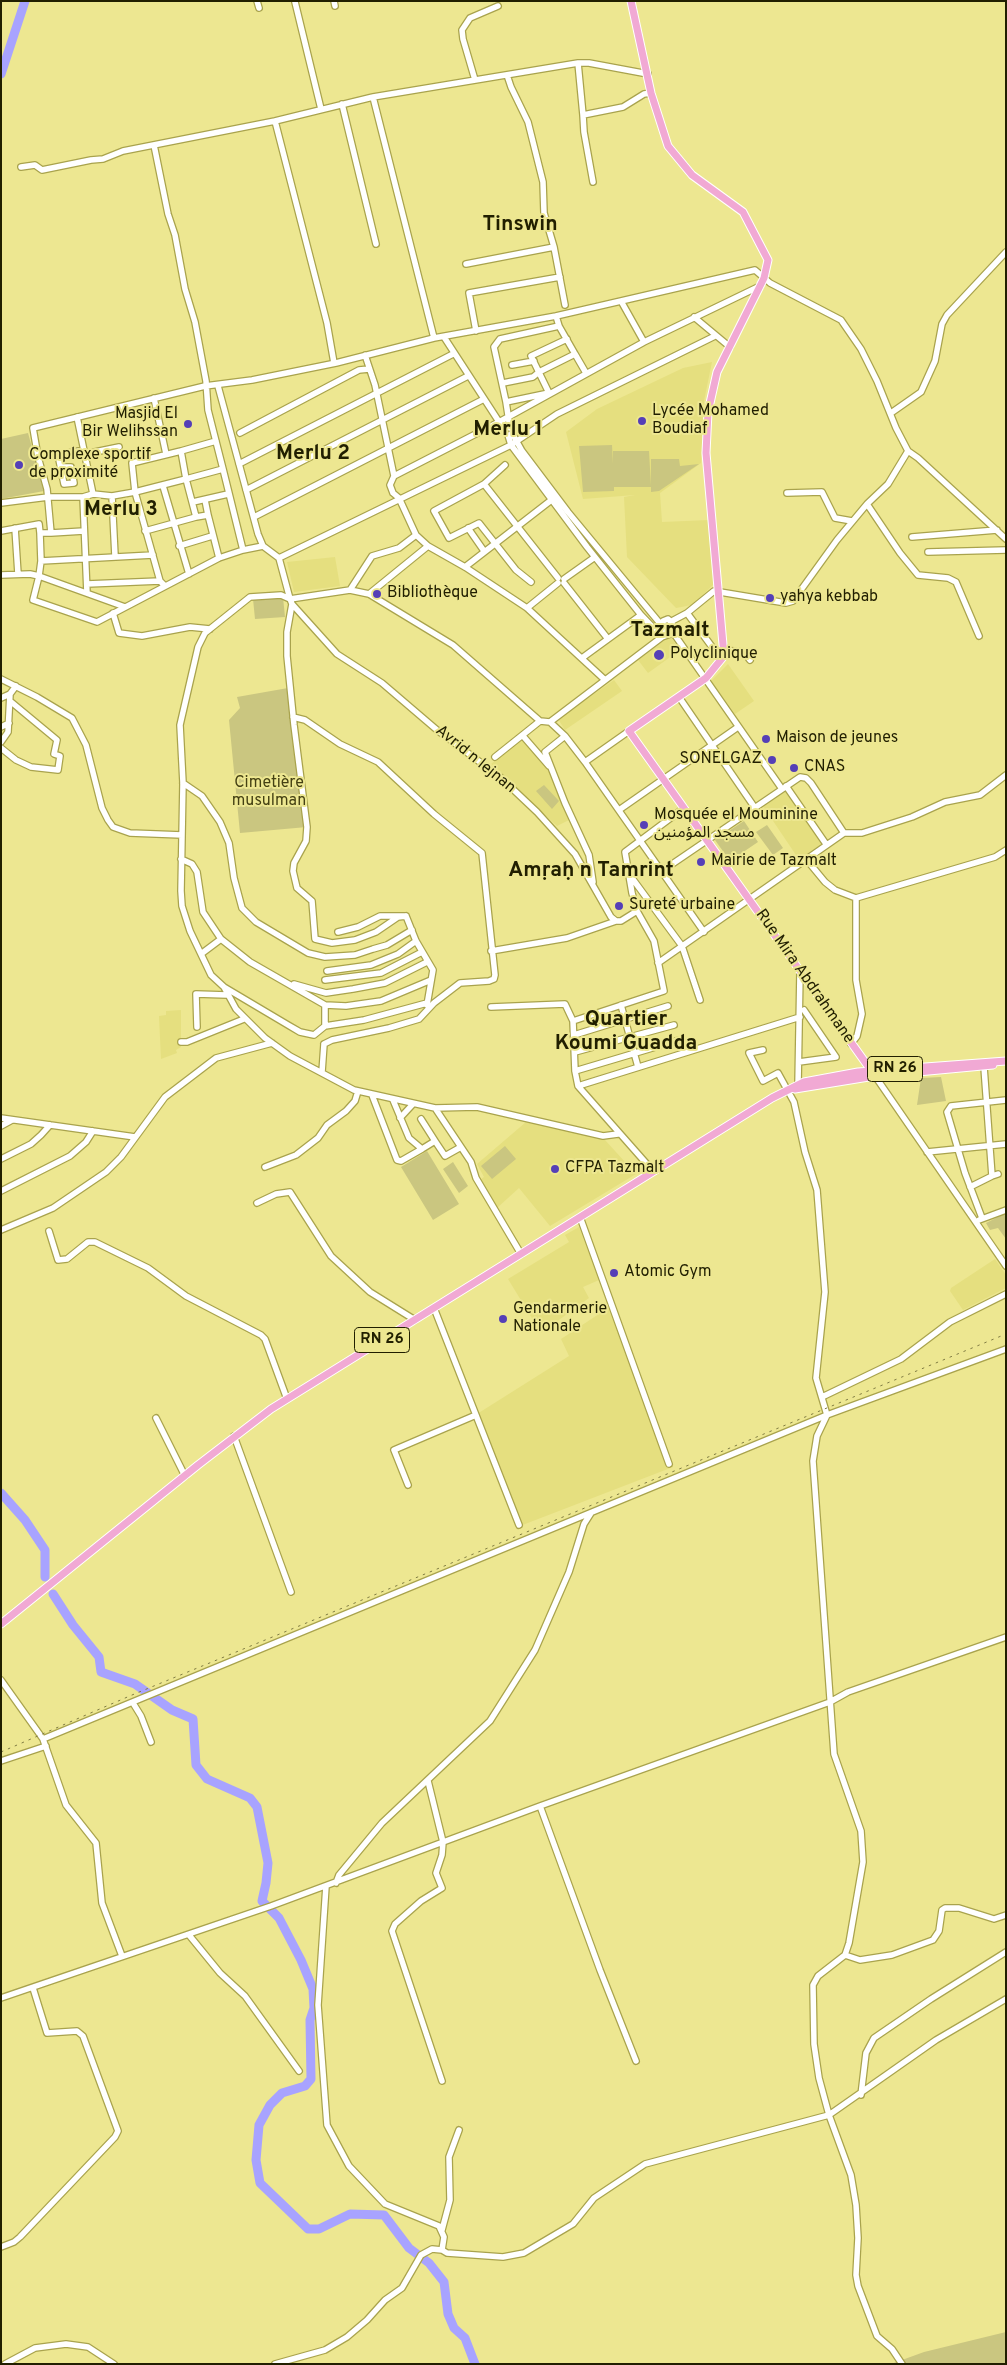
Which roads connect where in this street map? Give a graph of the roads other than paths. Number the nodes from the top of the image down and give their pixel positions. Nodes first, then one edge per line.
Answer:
1 (631, 1) edge
2 (296, 2) edge
3 (498, 6) dead end
4 (578, 63) junction
5 (648, 74) junction
6 (508, 75) junction
7 (475, 80) junction
8 (651, 93) junction
9 (373, 97) junction
10 (342, 104) junction
11 (321, 109) junction
12 (583, 116) junction
13 (275, 121) junction
14 (154, 145) junction
15 (21, 167) dead end
16 (593, 182) dead end
17 (376, 244) dead end
18 (554, 247) junction
19 (1006, 252) edge
20 (466, 264) dead end
21 (560, 277) junction
22 (764, 278) junction
23 (760, 286) junction
24 (621, 301) junction
25 (565, 305) dead end
26 (556, 316) junction
27 (694, 317) junction
28 (559, 326) junction
29 (476, 331) junction
30 (715, 336) junction
31 (444, 337) junction
32 (434, 338) junction
33 (566, 339) junction
34 (644, 342) junction
35 (730, 347) junction
36 (453, 354) junction
37 (575, 354) junction
38 (365, 355) junction
39 (534, 361) junction
40 (334, 363) junction
41 (512, 365) dead end
42 (369, 369) junction
43 (539, 372) junction
44 (586, 373) junction
45 (468, 376) junction
46 (502, 383) junction
47 (205, 386) junction
48 (218, 386) junction
49 (376, 393) junction
50 (549, 393) junction
51 (154, 398) junction
52 (484, 399) junction
53 (506, 402) junction
54 (891, 413) junction
55 (77, 417) junction
56 (509, 417) junction
57 (381, 421) junction
58 (499, 422) junction
59 (240, 432) dead end
60 (508, 432) junction
61 (216, 442) junction
62 (513, 443) junction
63 (120, 447) dead end
64 (387, 448) junction
65 (181, 451) junction
66 (908, 451) junction
67 (84, 452) junction
68 (166, 454) junction
69 (239, 464) junction
70 (505, 465) dead end
71 (61, 467) dead end
72 (223, 469) junction
73 (394, 476) junction
74 (186, 479) junction
75 (484, 484) junction
76 (162, 486) junction
77 (246, 490) junction
78 (135, 492) junction
79 (787, 493) dead end
80 (93, 494) junction
81 (228, 494) junction
82 (48, 496) junction
83 (112, 496) junction
84 (83, 497) junction
85 (399, 498) junction
86 (555, 498) junction
87 (205, 500) junction
88 (193, 502) junction
89 (1, 503) edge
90 (867, 504) junction
91 (208, 515) junction
92 (196, 517) junction
93 (254, 517) junction
94 (852, 521) junction
95 (173, 522) junction
96 (518, 525) junction
97 (15, 528) junction
98 (468, 528) junction
99 (997, 530) junction
100 (1, 531) edge
101 (84, 531) junction
102 (145, 531) junction
103 (40, 533) junction
104 (51, 533) junction
105 (416, 535) junction
106 (212, 536) junction
107 (912, 537) dead end
108 (1006, 538) edge
109 (495, 543) junction
110 (179, 546) junction
111 (263, 546) junction
112 (428, 546) junction
113 (243, 550) junction
114 (1006, 550) edge
115 (484, 552) junction
116 (928, 552) dead end
117 (153, 555) junction
118 (115, 556) junction
119 (595, 557) junction
120 (86, 558) junction
121 (219, 558) junction
122 (280, 558) junction
123 (41, 561) junction
124 (465, 567) junction
125 (18, 574) junction
126 (189, 574) junction
127 (1, 575) edge
128 (39, 576) junction
129 (160, 581) junction
130 (561, 581) junction
131 (531, 582) dead end
132 (87, 584) junction
133 (165, 586) junction
134 (350, 590) junction
135 (719, 591) junction
136 (87, 593) junction
137 (369, 594) junction
138 (291, 602) junction
139 (125, 607) junction
140 (527, 608) junction
141 (113, 613) junction
142 (687, 613) junction
143 (641, 615) junction
144 (672, 621) junction
145 (210, 629) junction
146 (668, 629) junction
147 (979, 636) dead end
148 (662, 637) junction
149 (608, 639) junction
150 (723, 653) junction
151 (582, 658) junction
152 (750, 660) dead end
153 (706, 678) junction
154 (604, 679) junction
155 (2, 681) edge
156 (16, 686) junction
157 (10, 694) junction
158 (678, 697) junction
159 (1, 698) edge
160 (10, 701) junction
161 (293, 717) junction
162 (540, 721) junction
163 (550, 722) junction
164 (9, 723) junction
165 (1, 727) edge
166 (738, 727) junction
167 (629, 731) junction
168 (523, 736) junction
169 (565, 736) junction
170 (1, 742) edge
171 (712, 745) junction
172 (1, 748) edge
173 (495, 758) dead end
174 (585, 762) junction
175 (552, 770) junction
176 (1006, 775) edge
177 (663, 778) junction
178 (183, 783) junction
179 (784, 788) junction
180 (684, 808) junction
181 (755, 808) junction
182 (619, 810) junction
183 (844, 833) junction
184 (182, 835) junction
185 (640, 840) junction
186 (707, 840) junction
187 (826, 844) junction
188 (1006, 850) edge
189 (181, 859) junction
190 (806, 859) junction
191 (592, 864) junction
192 (585, 870) junction
193 (662, 871) junction
194 (628, 872) junction
195 (593, 883) junction
196 (856, 898) junction
197 (749, 900) junction
198 (637, 911) junction
199 (406, 916) junction
200 (616, 921) junction
201 (412, 930) junction
202 (338, 932) dead end
203 (704, 932) junction
204 (221, 939) junction
205 (416, 941) junction
206 (682, 946) junction
207 (491, 951) junction
208 (422, 952) junction
209 (201, 954) junction
210 (427, 962) junction
211 (658, 963) junction
212 (327, 971) dead end
213 (800, 972) junction
214 (326, 980) dead end
215 (431, 980) junction
216 (287, 982) junction
217 (224, 987) junction
218 (227, 995) junction
219 (700, 1000) dead end
220 (427, 1003) junction
221 (325, 1005) junction
222 (621, 1005) junction
223 (668, 1006) dead end
224 (491, 1007) dead end
225 (804, 1010) dead end
226 (426, 1012) junction
227 (800, 1017) junction
228 (244, 1019) junction
229 (626, 1020) junction
230 (573, 1021) junction
231 (674, 1025) dead end
232 (325, 1026) junction
233 (197, 1027) dead end
234 (314, 1035) junction
235 (574, 1035) junction
236 (630, 1037) junction
237 (679, 1040) dead end
238 (181, 1042) dead end
239 (272, 1043) junction
240 (324, 1044) junction
241 (851, 1044) junction
242 (763, 1050) dead end
243 (575, 1052) junction
244 (634, 1052) junction
245 (799, 1062) junction
246 (1006, 1062) edge
247 (638, 1067) junction
248 (984, 1067) junction
249 (575, 1071) junction
250 (322, 1072) junction
251 (873, 1073) junction
252 (798, 1085) junction
253 (578, 1086) junction
254 (358, 1091) junction
255 (787, 1091) junction
256 (372, 1095) junction
257 (393, 1100) junction
258 (1006, 1100) edge
259 (986, 1102) junction
260 (413, 1104) junction
261 (435, 1108) junction
262 (1, 1118) edge
263 (400, 1118) junction
264 (421, 1118) dead end
265 (12, 1120) junction
266 (50, 1125) junction
267 (1, 1126) edge
268 (93, 1131) junction
269 (618, 1134) junction
270 (135, 1137) junction
271 (435, 1141) junction
272 (1006, 1144) edge
273 (989, 1145) junction
274 (461, 1147) junction
275 (959, 1148) junction
276 (422, 1149) junction
277 (927, 1152) junction
278 (1, 1159) edge
279 (265, 1167) dead end
280 (652, 1171) junction
281 (998, 1174) dead end
282 (992, 1176) junction
283 (970, 1187) junction
284 (1, 1191) edge
285 (257, 1203) dead end
286 (1006, 1210) edge
287 (580, 1217) junction
288 (982, 1218) junction
289 (976, 1222) junction
290 (1, 1230) edge
291 (48, 1231) dead end
292 (521, 1254) junction
293 (1006, 1266) edge
294 (1006, 1294) edge
295 (434, 1308) junction
296 (415, 1320) junction
297 (1006, 1349) edge
298 (822, 1397) junction
299 (287, 1399) junction
300 (476, 1415) junction
301 (827, 1415) junction
302 (156, 1418) dead end
303 (234, 1436) junction
304 (669, 1464) dead end
305 (185, 1476) junction
306 (408, 1485) dead end
307 (591, 1513) junction
308 (519, 1525) dead end
309 (291, 1592) dead end
310 (1, 1624) edge
311 (1006, 1637) edge
312 (1, 1680) edge
313 (133, 1702) junction
314 (830, 1702) junction
315 (151, 1742) dead end
316 (44, 1743) junction
317 (1, 1761) edge
318 (428, 1781) junction
319 (540, 1806) junction
320 (443, 1842) junction
321 (336, 1883) junction
322 (326, 1886) junction
323 (1006, 1915) edge
324 (189, 1935) junction
325 (1006, 1952) edge
326 (845, 1955) junction
327 (122, 1956) junction
328 (32, 1988) junction
329 (1, 1998) edge
330 (1006, 1999) edge
331 (636, 2061) dead end
332 (299, 2071) dead end
333 (442, 2081) dead end
334 (861, 2094) junction
335 (829, 2115) junction
336 (459, 2130) dead end
337 (442, 2230) junction
338 (1, 2247) edge
339 (442, 2250) junction
340 (5, 2364) edge
341 (114, 2364) edge
342 (275, 2364) edge
343 (902, 2364) edge

1 - 5 main road
2 - 11 street
3 - 7 street
4 - 5 street
4 - 6 street
4 - 12 street
5 - 8 main road
6 - 7 street
6 - 18 street
7 - 9 street
8 - 12 street
8 - 22 main road
9 - 10 street
9 - 32 street
10 - 11 street
10 - 17 street
11 - 13 street
12 - 16 street
13 - 14 street
13 - 40 street
14 - 15 street
14 - 47 street
18 - 20 street
18 - 21 street
19 - 54 street
21 - 25 street
21 - 29 street
22 - 23 main road
22 - 24 street
22 - 54 street
23 - 27 street
23 - 35 main road
24 - 26 street
24 - 34 street
26 - 28 street
26 - 29 street
27 - 30 street
27 - 34 street
28 - 33 street
28 - 46 street
29 - 31 street
30 - 35 street
30 - 62 street
31 - 32 street
31 - 36 street
32 - 38 street
33 - 37 street
33 - 39 street
34 - 44 street
35 - 135 main road
36 - 45 street
36 - 49 street
37 - 43 street
37 - 44 street
38 - 40 street
38 - 42 street
39 - 41 street
39 - 43 street
40 - 48 street
42 - 49 street
42 - 59 street
43 - 46 street
43 - 50 street
44 - 50 street
45 - 52 street
45 - 57 street
46 - 53 street
47 - 48 street
47 - 51 street
47 - 61 street
48 - 69 street
49 - 57 street
49 - 69 street
50 - 53 street
50 - 56 street
51 - 55 street
51 - 68 street
52 - 58 street
52 - 64 street
53 - 56 street
54 - 66 street
55 - 67 street
55 - 82 street
56 - 58 street
56 - 60 street
57 - 64 street
57 - 77 street
58 - 60 street
58 - 73 street
60 - 62 street
61 - 65 street
61 - 72 street
62 - 85 street
62 - 86 street
63 - 67 street
64 - 73 street
64 - 93 street
65 - 68 street
65 - 74 street
66 - 90 street
66 - 99 street
67 - 71 street
67 - 80 street
68 - 78 street
69 - 77 street
70 - 75 street
72 - 74 street
72 - 81 street
73 - 85 street
74 - 76 street
74 - 88 street
75 - 96 street
75 - 98 street
76 - 78 street
76 - 95 street
77 - 93 street
78 - 83 street
78 - 102 street
79 - 94 street
80 - 83 street
80 - 84 street
81 - 87 street
81 - 113 street
82 - 84 street
82 - 89 street
82 - 104 street
83 - 118 street
84 - 101 street
85 - 105 street
85 - 122 street
86 - 96 street
86 - 119 street
86 - 146 street
87 - 88 street
87 - 91 street
88 - 92 street
90 - 94 street
90 - 147 street
91 - 92 street
91 - 106 street
92 - 95 street
93 - 111 street
94 - 135 street
95 - 102 street
95 - 110 street
96 - 109 street
96 - 130 street
97 - 100 street
97 - 103 street
97 - 125 street
98 - 109 street
98 - 115 street
99 - 107 street
99 - 108 street
101 - 104 street
101 - 120 street
102 - 117 street
103 - 104 street
103 - 123 street
105 - 112 street
105 - 134 street
106 - 110 street
106 - 121 street
109 - 115 street
109 - 131 street
110 - 126 street
111 - 113 street
111 - 122 street
112 - 124 street
112 - 137 street
113 - 121 street
114 - 116 street
115 - 124 street
117 - 118 street
117 - 129 street
118 - 120 street
119 - 130 street
119 - 143 street
120 - 123 street
120 - 132 street
121 - 126 street
122 - 138 street
123 - 128 street
124 - 140 street
125 - 127 street
125 - 128 street
126 - 133 street
128 - 136 street
128 - 141 street
129 - 132 street
129 - 133 street
130 - 140 street
130 - 149 street
132 - 136 street
133 - 139 street
134 - 137 street
134 - 138 street
135 - 142 street
135 - 150 main road
136 - 139 street
137 - 162 street
138 - 145 street
138 - 161 street
138 - 192 street, Avrid n lejnan
139 - 141 street
140 - 151 street
141 - 145 street
142 - 144 street
142 - 150 street
143 - 148 street
143 - 149 street
144 - 146 street
144 - 146 street
145 - 178 street
146 - 148 street
146 - 153 street
148 - 154 street
149 - 151 street
150 - 152 street
150 - 153 main road
151 - 154 street
153 - 158 main road
153 - 166 street
154 - 163 street
155 - 156 street
156 - 157 street
156 - 184 street
157 - 159 street
157 - 160 street
158 - 167 main road
158 - 171 street
160 - 164 street
160 - 172 street
161 - 199 street
161 - 207 street
162 - 163 street
162 - 168 street
163 - 169 street
164 - 165 street
164 - 170 street
166 - 171 street
166 - 179 street
167 - 174 street
167 - 177 main road, Rue Mira Abdrahmane
168 - 173 street
168 - 175 street
169 - 174 street
169 - 175 street
171 - 177 street
171 - 181 street
174 - 182 street
175 - 191 street
176 - 183 street
177 - 180 main road, Rue Mira Abdrahmane
177 - 182 street
178 - 184 street
178 - 201 street
179 - 181 street
179 - 183 street
179 - 187 street
180 - 185 street
180 - 186 main road, Rue Mira Abdrahmane
181 - 186 street
182 - 185 street
183 - 187 street
184 - 189 street
185 - 193 street
185 - 194 street
186 - 193 street
186 - 197 main road, Rue Mira Abdrahmane
187 - 190 street
188 - 196 street
189 - 204 street
189 - 209 street
190 - 196 street
190 - 197 street
191 - 192 street
191 - 195 street
192 - 195 street, Avrid n lejnan
193 - 203 street
194 - 198 street
194 - 206 street
195 - 200 street, Avrid n lejnan
196 - 241 street
197 - 203 street
197 - 213 main road, Rue Mira Abdrahmane
198 - 200 street
198 - 211 street
199 - 201 street
199 - 202 street
200 - 207 street
201 - 205 street
203 - 206 street
204 - 209 street
204 - 216 street
205 - 208 street
205 - 212 street
206 - 211 street
206 - 219 street
207 - 226 street
208 - 210 street
208 - 214 street
209 - 217 street
210 - 215 street
210 - 216 street
211 - 222 street
213 - 227 street
213 - 241 main road, Rue Mira Abdrahmane
215 - 220 street
215 - 221 street
216 - 221 street
217 - 218 street
217 - 234 street
218 - 228 street
218 - 233 street
220 - 226 street
220 - 232 street
221 - 232 street
222 - 229 street
222 - 230 street
223 - 229 street
224 - 230 street
225 - 245 street
226 - 240 street
227 - 245 street
227 - 247 street
228 - 238 street
228 - 239 street
229 - 235 street
229 - 236 street
230 - 235 street
231 - 236 street
232 - 234 street
234 - 240 street
235 - 243 street
236 - 243 street
236 - 244 street
237 - 244 street
239 - 250 street
239 - 270 street
240 - 250 street
241 - 251 main road, Rue Mira Abdrahmane
242 - 255 street
243 - 249 street
244 - 247 street
244 - 249 street
245 - 252 street
246 - 248 main road, RN 26
246 - 251 main road, RN 26
247 - 253 street
248 - 251 main road, RN 26
248 - 259 street
249 - 253 street
250 - 254 street
251 - 252 main road, RN 26
251 - 255 main road, RN 26
251 - 277 street
252 - 255 main road, RN 26
253 - 269 street
254 - 256 street
254 - 279 street
255 - 280 main road, RN 26
255 - 298 street
256 - 257 street
256 - 276 street
257 - 260 street
257 - 263 street
258 - 259 street
259 - 273 street
259 - 275 street
260 - 261 street
260 - 263 street
261 - 269 street
261 - 274 street
262 - 265 street
263 - 276 street
264 - 271 street
265 - 266 street
265 - 267 street
266 - 268 street
266 - 278 street
268 - 270 street
268 - 284 street
269 - 280 street
270 - 290 street
271 - 274 street
271 - 276 street
272 - 273 street
273 - 275 street
273 - 282 street
274 - 292 street
275 - 277 street
275 - 283 street
277 - 289 street
280 - 287 main road, RN 26
281 - 282 street
282 - 283 street
283 - 288 street
285 - 296 street
286 - 288 street
287 - 292 main road, RN 26
287 - 304 street
288 - 289 street
289 - 293 street
291 - 299 street
292 - 295 main road, RN 26
294 - 298 street
295 - 296 main road, RN 26
295 - 300 street
296 - 299 main road, RN 26
297 - 301 street
298 - 301 street
299 - 303 main road, RN 26
300 - 306 street
300 - 308 street
301 - 307 street
301 - 314 street
302 - 305 street
303 - 305 main road, RN 26
303 - 309 street
305 - 310 main road, RN 26
307 - 313 street
307 - 318 street
311 - 314 street
312 - 316 street
313 - 315 street
313 - 316 street
314 - 319 street
314 - 326 street
316 - 317 street
316 - 327 street
318 - 320 street
318 - 321 street
319 - 320 street
319 - 331 street
320 - 321 street
320 - 333 street
321 - 322 street
322 - 324 street
322 - 337 street
323 - 326 street
324 - 327 street
324 - 332 street
325 - 334 street
326 - 335 street
327 - 328 street
328 - 329 street
328 - 338 street
330 - 334 street
334 - 335 street
335 - 339 street
335 - 343 street
336 - 337 street
337 - 339 street
339 - 342 street
340 - 341 street

